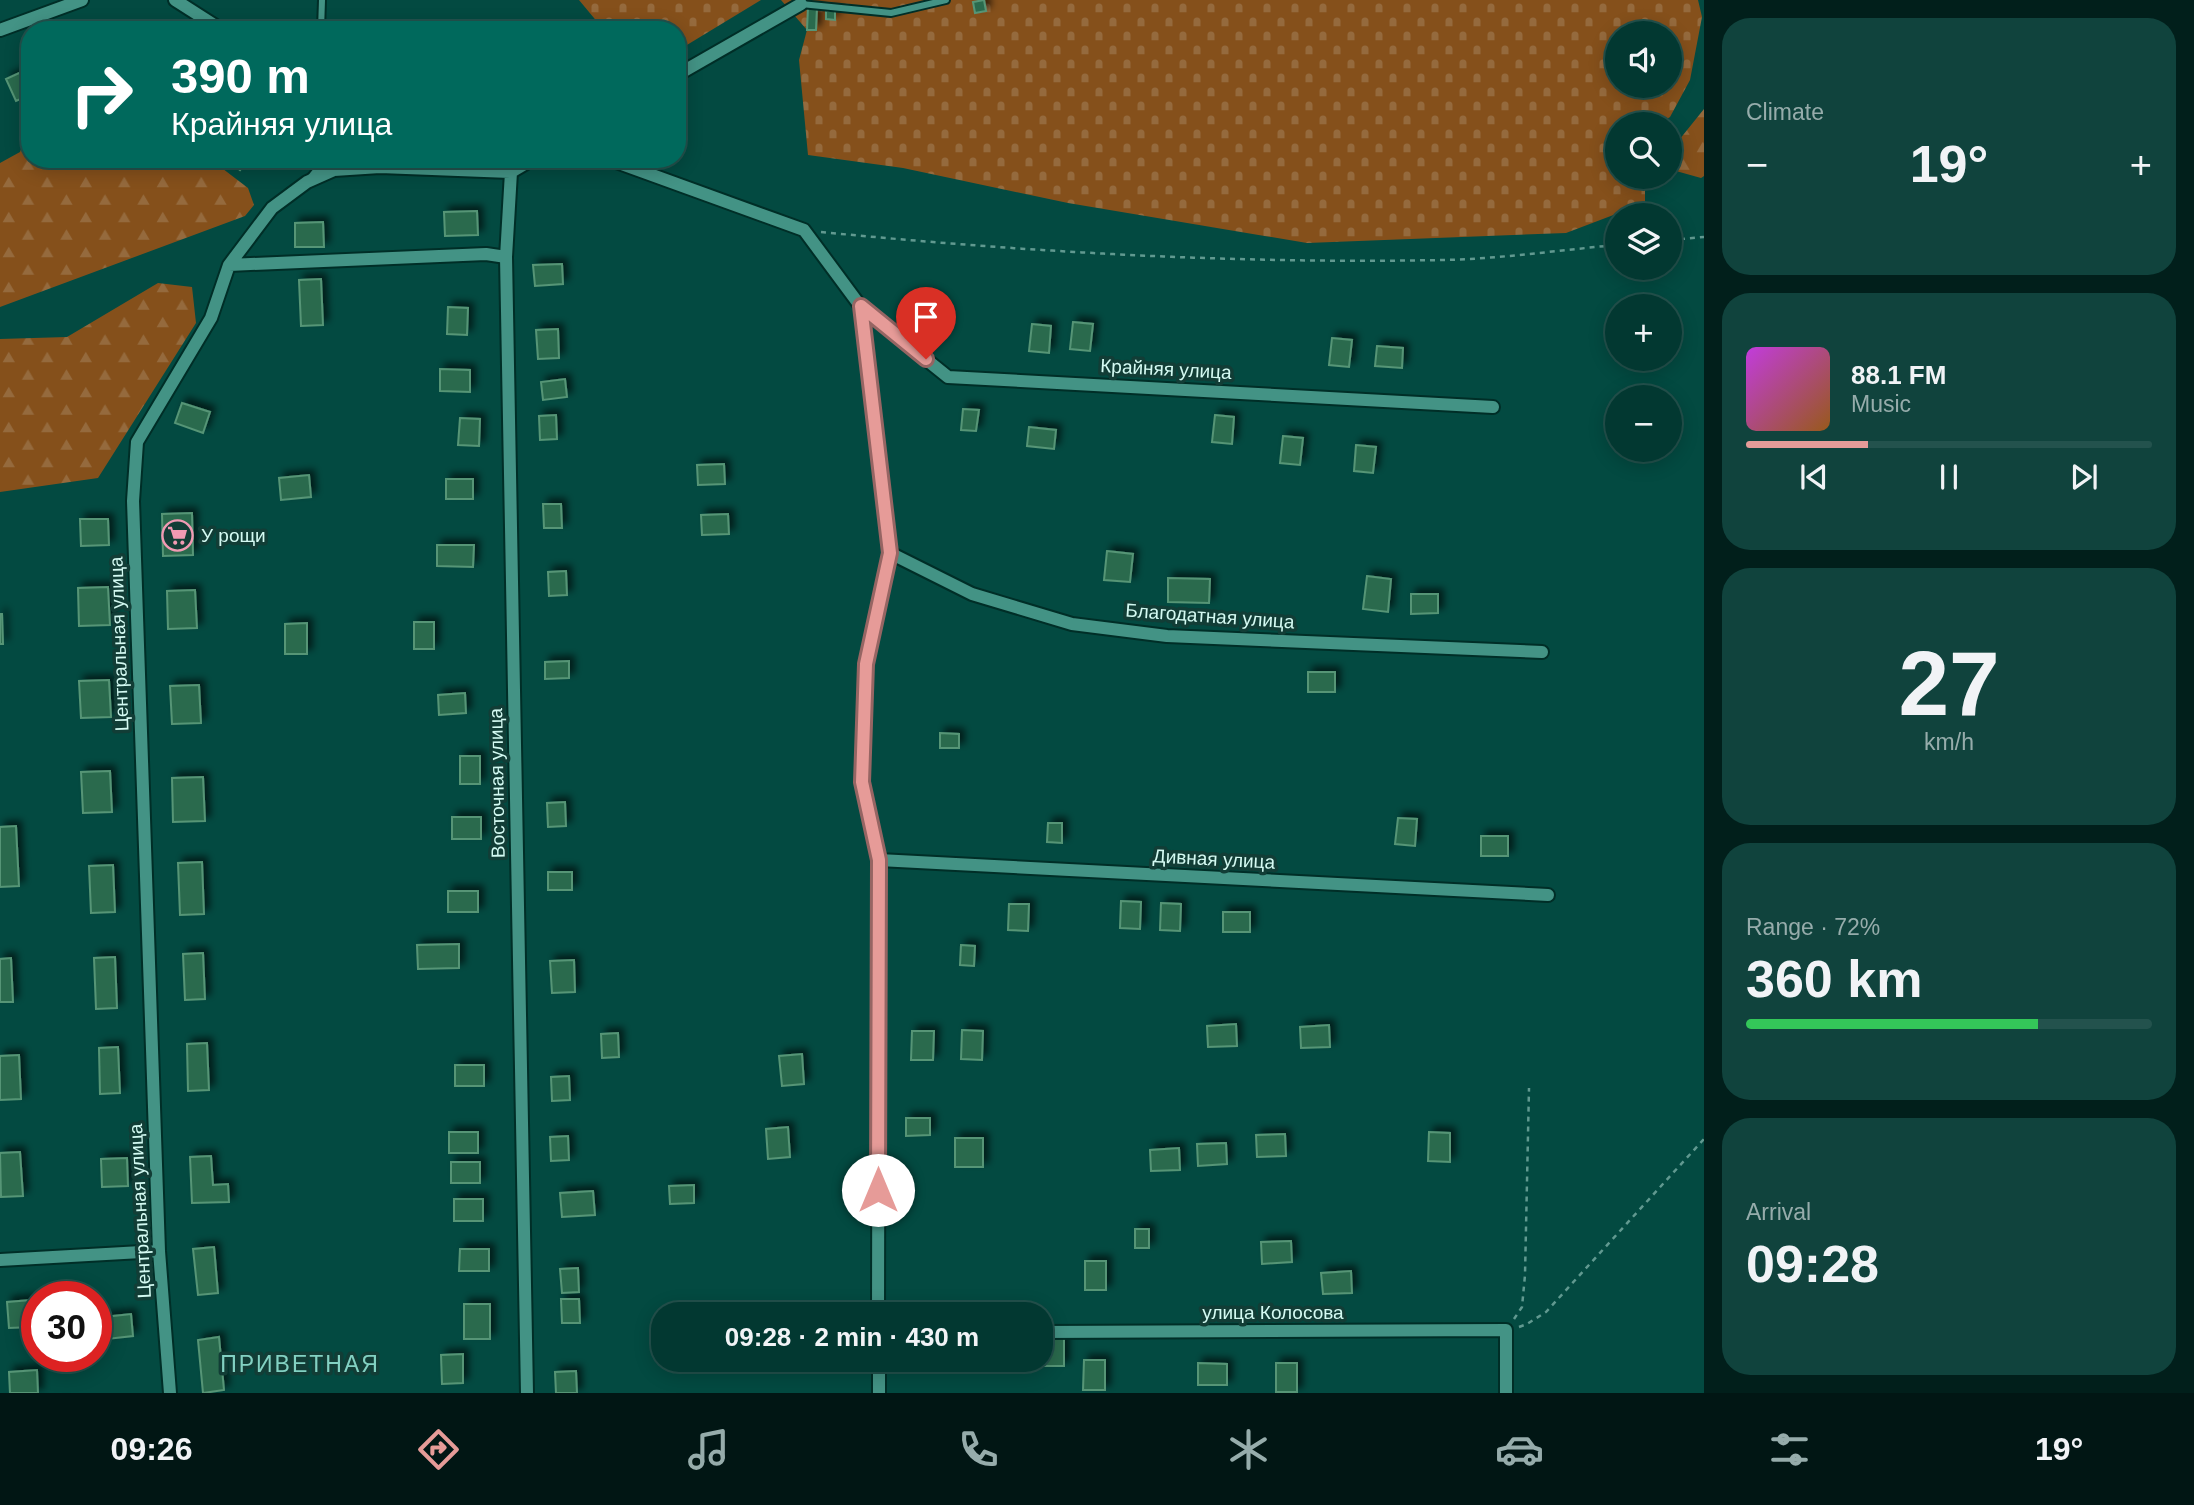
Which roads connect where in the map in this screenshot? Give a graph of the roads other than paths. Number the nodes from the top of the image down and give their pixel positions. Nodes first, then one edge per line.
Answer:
1 (82, 0) edge
2 (175, 0) edge
3 (323, 0) edge
4 (946, 0) edge
5 (830, 3) edge
6 (801, 4) joint
7 (25, 21) edge
8 (208, 21) edge
9 (322, 21) edge
10 (21, 22) edge
11 (0, 30) edge
12 (686, 70) edge
13 (318, 168) edge
14 (365, 168) edge
15 (402, 168) edge
16 (466, 168) edge
17 (518, 168) edge
18 (633, 168) edge
19 (470, 171) junction
20 (511, 172) junction
21 (307, 182) junction
22 (506, 257) junction
23 (229, 265) junction
24 (861, 306) junction
25 (1493, 407) dead end
26 (890, 553) junction
27 (1542, 652) dead end
28 (879, 860) junction
29 (1548, 895) dead end
30 (159, 1251) junction
31 (0, 1260) edge
32 (878, 1302) edge
33 (1053, 1332) edge
34 (879, 1372) edge
35 (170, 1393) edge
36 (527, 1393) edge
37 (879, 1393) edge
38 (1506, 1393) edge

1 - 7 street
2 - 8 street
3 - 9 lane
4 - 5 lane
5 - 6 lane
6 - 12 street
10 - 11 street
13 - 21 lane
14 - 21 street, Центральная улица
15 - 19 street, Центральная улица
16 - 19 street
17 - 20 street
18 - 24 street, Крайняя улица
19 - 20 street, Центральная улица
20 - 22 street, Восточная улица
21 - 23 street, Центральная улица
22 - 23 street
22 - 36 street, Восточная улица
23 - 30 street, Центральная улица
24 - 25 street, Крайняя улица
24 - 26 street
26 - 27 street, Благодатная улица
26 - 28 street
28 - 29 street, Дивная улица
28 - 32 street
30 - 31 street
30 - 35 street, Центральная улица
33 - 38 street, улица Колосова
34 - 37 street

